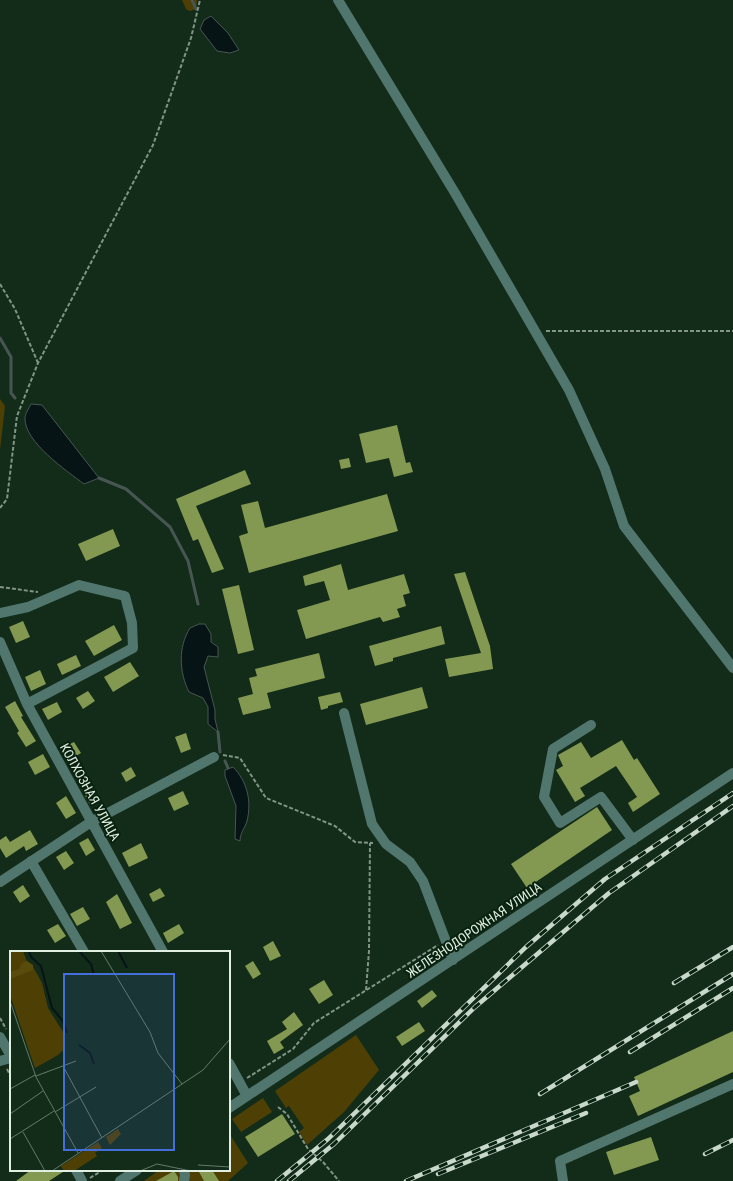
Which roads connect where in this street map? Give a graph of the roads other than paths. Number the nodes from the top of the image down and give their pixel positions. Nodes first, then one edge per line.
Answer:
1 (338, 0) edge
2 (0, 613) edge
3 (0, 642) edge
4 (733, 668) edge
5 (27, 704) junction
6 (344, 713) dead end
7 (592, 725) dead end
8 (214, 757) road end
9 (733, 773) edge
10 (91, 822) junction
11 (633, 840) junction
12 (31, 861) junction
13 (0, 882) edge
14 (83, 951) edge
15 (162, 951) edge
16 (453, 960) junction
17 (0, 1037) edge
18 (10, 1055) edge
19 (10, 1057) edge
20 (0, 1061) edge
21 (230, 1065) edge
22 (733, 1084) edge
23 (248, 1096) junction
24 (230, 1107) edge
25 (77, 1171) edge
26 (135, 1171) edge
27 (184, 1171) edge
28 (86, 1180) edge
29 (120, 1181) edge
30 (184, 1181) edge
31 (563, 1181) edge

1 - 4 street
2 - 5 street
3 - 5 street, КОЛХОЗНАЯ УЛИЦА
5 - 10 street, КОЛХОЗНАЯ УЛИЦА
6 - 16 street
7 - 11 street
8 - 10 street
9 - 11 street, ЖЕЛЕЗНОДОРОЖНАЯ УЛИЦА
10 - 12 street
10 - 15 street, КОЛХОЗНАЯ УЛИЦА
11 - 16 street, ЖЕЛЕЗНОДОРОЖНАЯ УЛИЦА
12 - 13 street
12 - 14 street
16 - 23 street, ЖЕЛЕЗНОДОРОЖНАЯ УЛИЦА
17 - 18 street
19 - 20 street
21 - 23 street
22 - 31 street
23 - 24 street, ЖЕЛЕЗНОДОРОЖНАЯ УЛИЦА
25 - 28 street
26 - 29 street
27 - 30 street

